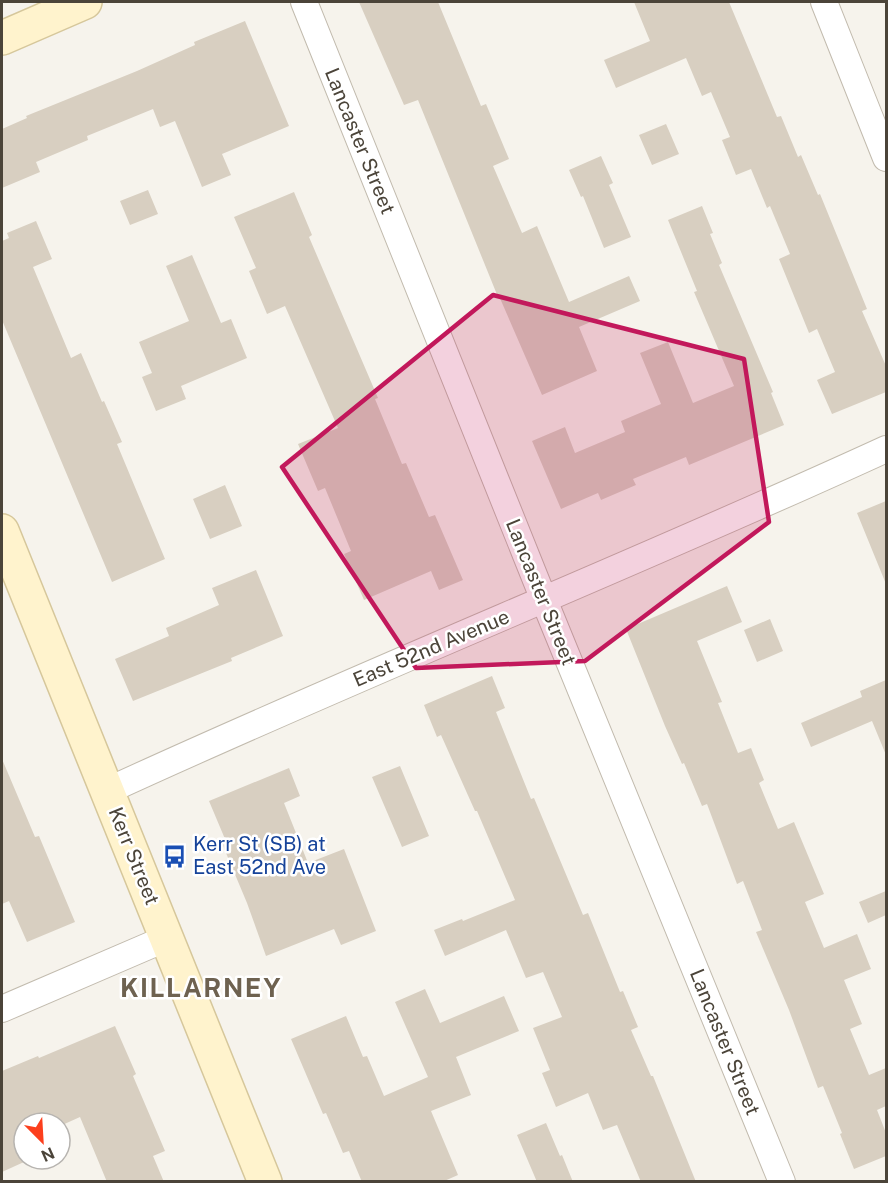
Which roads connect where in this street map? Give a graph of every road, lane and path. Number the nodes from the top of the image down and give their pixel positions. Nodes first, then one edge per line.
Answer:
1 (85, 2) edge
2 (304, 2) edge
3 (824, 2) edge
4 (2, 38) edge
5 (886, 158) edge
6 (886, 448) edge
7 (3, 539) edge
8 (544, 600) junction
9 (107, 791) junction
10 (167, 938) junction
11 (2, 1009) edge
12 (265, 1182) edge
13 (782, 1182) edge

1 - 4 street
2 - 8 street, Lancaster Street
3 - 5 street
6 - 8 street, East 52nd Avenue
7 - 9 street, Kerr Street
8 - 9 street, East 52nd Avenue
8 - 13 street, Lancaster Street
9 - 10 street, Kerr Street
10 - 11 street
10 - 12 street, Kerr Street

